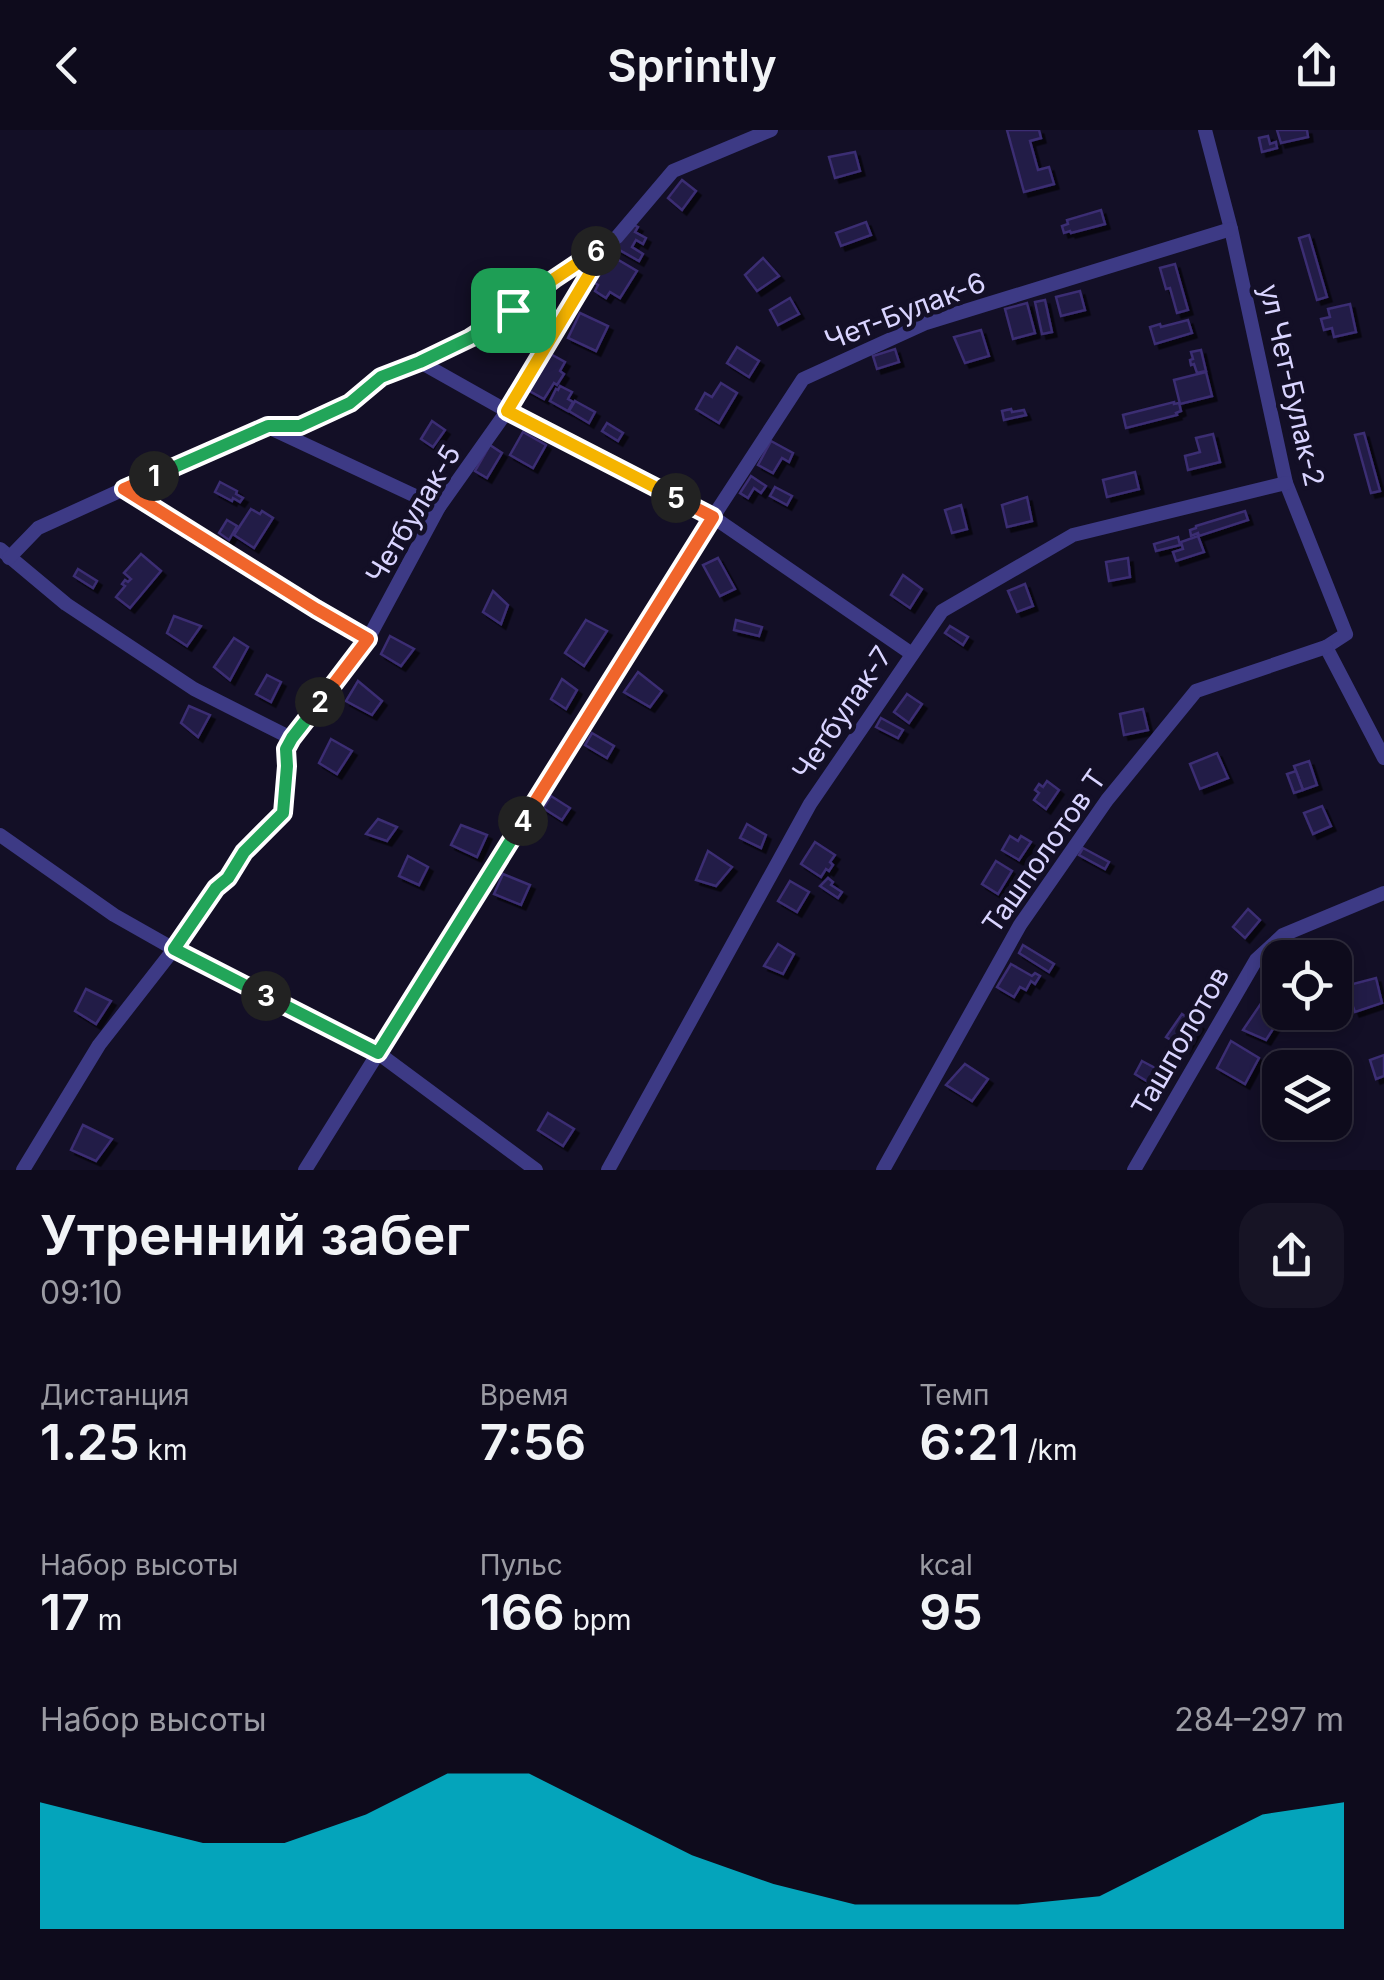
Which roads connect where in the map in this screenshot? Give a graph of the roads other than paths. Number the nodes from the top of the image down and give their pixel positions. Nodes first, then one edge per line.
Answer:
1 (770, 130) edge
2 (1205, 130) edge
3 (1230, 229) junction
4 (608, 243) junction
5 (420, 362) junction
6 (507, 411) junction
7 (268, 426) junction
8 (1286, 483) junction
9 (124, 489) junction
10 (439, 507) junction
11 (713, 517) junction
12 (4, 553) edge
13 (368, 639) junction
14 (1326, 647) junction
15 (912, 654) junction
16 (292, 738) junction
17 (1384, 758) edge
18 (0, 835) edge
19 (1384, 893) edge
20 (174, 949) junction
21 (378, 1053) junction
22 (23, 1170) edge
23 (305, 1170) edge
24 (536, 1170) edge
25 (608, 1170) edge
26 (883, 1170) edge
27 (1134, 1170) edge

1 - 4 street, Четбулак-5
2 - 3 street, ул Чет-Булак-2
3 - 8 street, ул Чет-Булак-2
3 - 11 street, Чет-Булак-6
4 - 5 street
4 - 6 street, Четбулак-5
5 - 6 street
5 - 7 street
6 - 10 street, Четбулак-5
6 - 11 street
7 - 9 street
7 - 10 street
8 - 14 street, ул Чет-Булак-2
8 - 15 street, Четбулак-7
9 - 12 street
9 - 13 street
10 - 13 street, Четбулак-5
11 - 15 street
11 - 21 street, Чет-Булак-6
12 - 16 street
13 - 16 street, Четбулак-5
14 - 17 street
14 - 26 street, Ташполотов Т
15 - 25 street, Четбулак-7
16 - 20 street, Четбулак-5
18 - 20 street
19 - 27 street, Ташполотов
20 - 21 street
20 - 22 street, Четбулак-5
21 - 23 street, Чет-Булак-6
21 - 24 street

